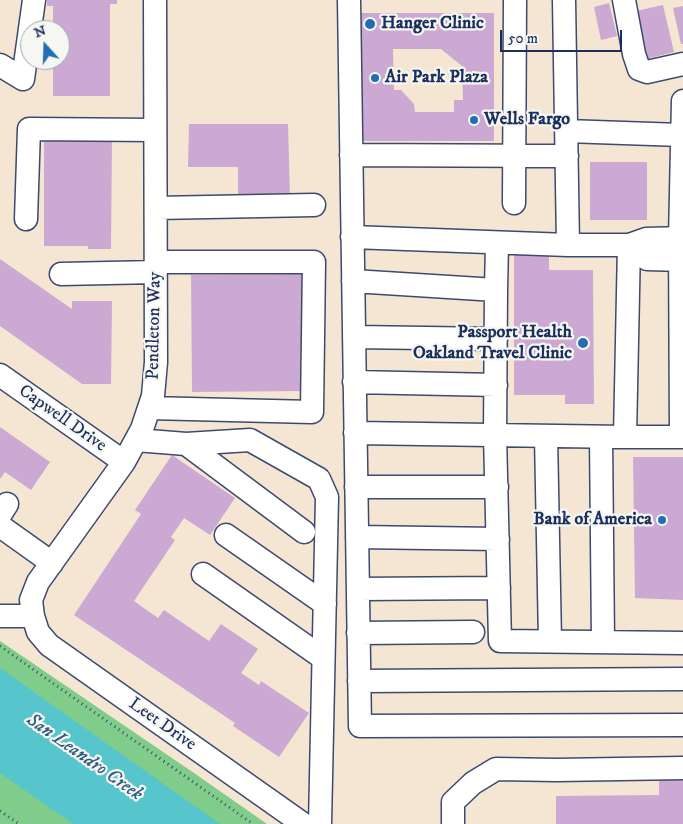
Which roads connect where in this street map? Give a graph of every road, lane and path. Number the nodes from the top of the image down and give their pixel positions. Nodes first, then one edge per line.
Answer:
1 (34, 0) edge
2 (155, 0) edge
3 (349, 0) edge
4 (515, 0) edge
5 (564, 0) edge
6 (624, 0) edge
7 (683, 64) edge
8 (0, 65) edge
9 (683, 101) edge
10 (156, 130) junction
11 (566, 131) junction
12 (682, 135) junction
13 (351, 155) junction
14 (515, 156) junction
15 (566, 156) junction
16 (514, 203) dead end
17 (314, 205) dead end
18 (156, 208) junction
19 (26, 219) dead end
20 (352, 237) junction
21 (497, 242) junction
22 (568, 245) junction
23 (629, 245) junction
24 (682, 249) edge
25 (156, 267) junction
26 (60, 274) dead end
27 (353, 281) junction
28 (496, 290) junction
29 (354, 337) junction
30 (496, 338) junction
31 (0, 375) edge
32 (354, 382) junction
33 (496, 385) junction
34 (148, 408) junction
35 (355, 433) junction
36 (496, 435) junction
37 (546, 436) junction
38 (601, 437) junction
39 (625, 437) junction
40 (682, 437) edge
41 (136, 440) junction
42 (186, 444) junction
43 (124, 462) junction
44 (356, 487) junction
45 (497, 487) junction
46 (0, 526) edge
47 (304, 532) dead end
48 (226, 535) dead end
49 (357, 537) junction
50 (498, 539) junction
51 (52, 563) junction
52 (203, 574) dead end
53 (499, 588) junction
54 (358, 589) junction
55 (325, 604) junction
56 (0, 616) edge
57 (33, 616) junction
58 (474, 632) dead end
59 (358, 633) junction
60 (550, 642) junction
61 (603, 642) junction
62 (683, 643) edge
63 (0, 646) edge
64 (324, 658) junction
65 (683, 679) edge
66 (359, 681) junction
67 (683, 725) edge
68 (683, 768) edge
69 (0, 810) edge
70 (19, 824) edge
71 (253, 824) edge
72 (303, 824) edge
73 (320, 824) edge
74 (453, 824) edge

1 - 8 street
2 - 10 street, Pendleton Way
3 - 13 street
4 - 14 street
5 - 11 street
6 - 7 street
9 - 12 street
10 - 18 street, Pendleton Way
10 - 19 street
11 - 12 street
11 - 15 street
12 - 24 street
13 - 14 street
13 - 20 street
14 - 15 street
14 - 16 street
15 - 22 street
17 - 18 street
18 - 25 street, Pendleton Way
20 - 21 street
20 - 27 street
21 - 22 street
21 - 28 street
22 - 23 street
23 - 24 street
23 - 39 street
24 - 40 street
25 - 26 street
25 - 34 street, Pendleton Way
25 - 34 street
27 - 28 street
27 - 29 street
28 - 30 street
29 - 30 street
29 - 32 street
30 - 33 street
31 - 43 street, Capwell Drive
32 - 33 street
32 - 35 street
33 - 36 street
34 - 41 street, Pendleton Way
35 - 36 street
35 - 44 street
36 - 37 street
36 - 45 street
37 - 38 street
37 - 60 street
38 - 39 street
38 - 61 street
39 - 40 street
41 - 42 street
41 - 43 street, Pendleton Way
42 - 47 street
42 - 55 street
43 - 51 street, Pendleton Way
44 - 45 street
44 - 49 street
45 - 50 street
46 - 51 street
48 - 55 street
49 - 50 street
49 - 54 street
50 - 53 street
51 - 57 street, Pendleton Way
52 - 64 street
53 - 54 street
53 - 60 street
54 - 59 street
55 - 64 street
56 - 57 street
57 - 72 street, Leet Drive
58 - 59 street
59 - 66 street
60 - 61 street
61 - 62 street
63 - 71 path
64 - 73 street
65 - 66 street
66 - 67 street
68 - 74 street
69 - 70 path

